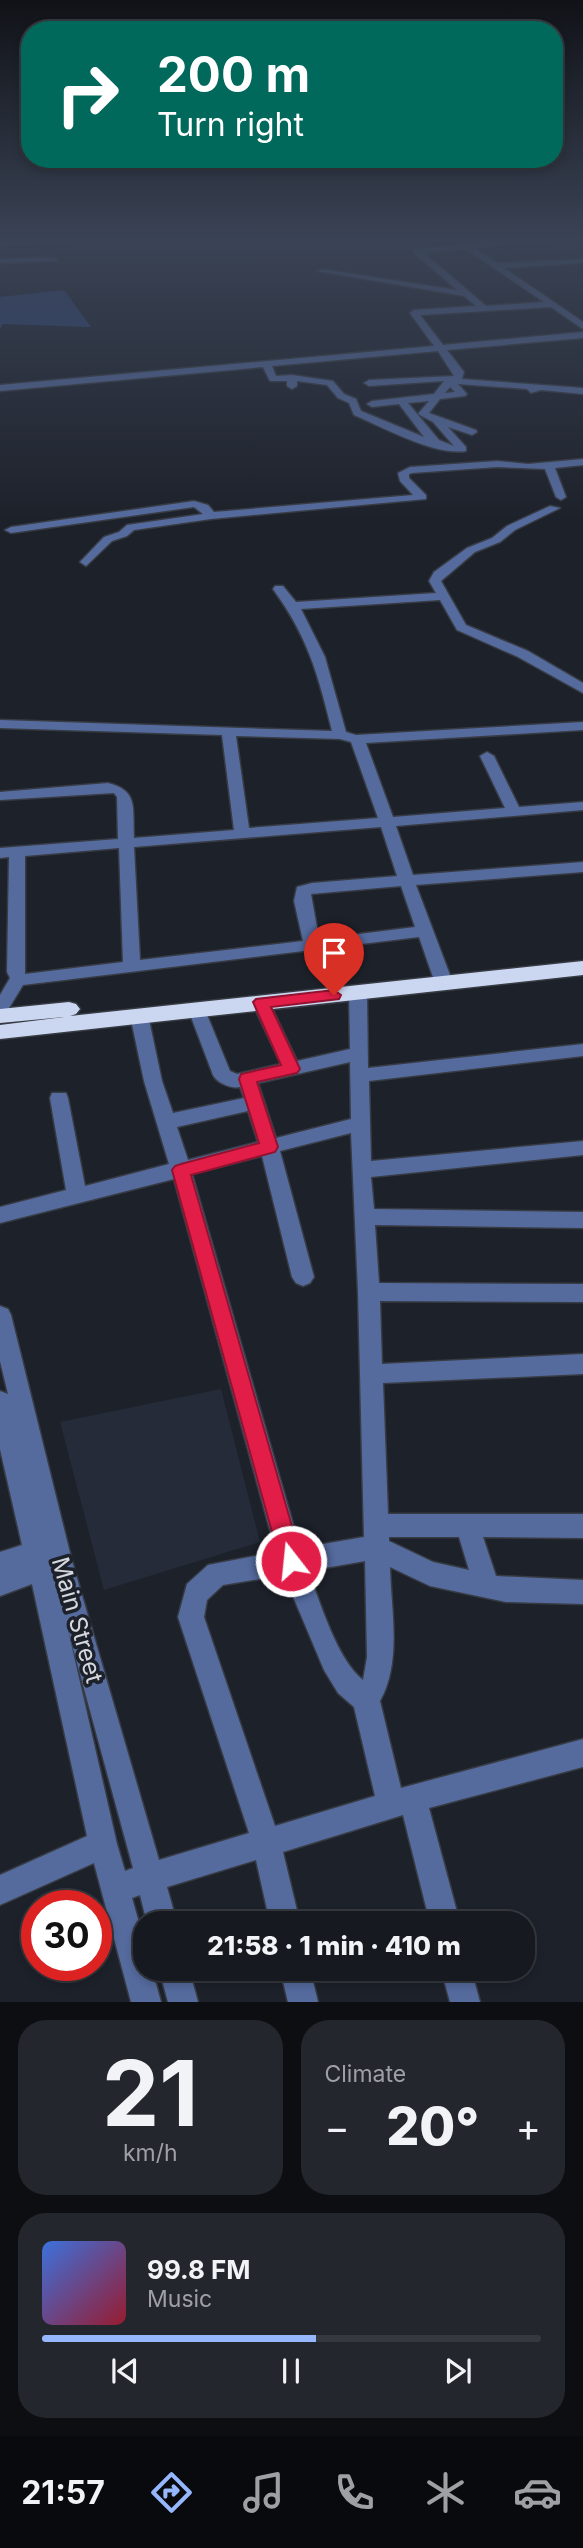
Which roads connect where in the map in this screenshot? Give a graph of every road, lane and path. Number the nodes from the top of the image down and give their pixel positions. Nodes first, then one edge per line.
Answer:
1 (430, 333) edge
2 (583, 335) edge
3 (442, 348) junction
4 (266, 363) junction
5 (450, 381) junction
6 (369, 383) dead end
7 (540, 387) junction
8 (0, 388) edge
9 (583, 391) edge
10 (522, 392) dead end
11 (435, 398) junction
12 (403, 401) junction
13 (372, 404) dead end
14 (436, 420) junction
15 (472, 432) dead end
16 (436, 445) junction
17 (583, 462) edge
18 (549, 465) junction
19 (211, 516) junction
20 (12, 530) dead end
21 (86, 562) dead end
22 (279, 589) dead end
23 (443, 596) junction
24 (295, 606) junction
25 (583, 689) edge
26 (0, 723) edge
27 (583, 726) edge
28 (228, 732) junction
29 (348, 737) junction
30 (486, 756) dead end
31 (0, 796) edge
32 (583, 806) edge
33 (514, 811) junction
34 (387, 822) junction
35 (242, 833) junction
36 (127, 843) junction
37 (9, 852) edge
38 (583, 867) edge
39 (406, 879) junction
40 (425, 931) junction
41 (312, 945) junction
42 (583, 957) edge
43 (132, 968) junction
44 (583, 968) edge
45 (442, 977) junction
46 (19, 978) junction
47 (358, 993) junction
48 (261, 1002) junction
49 (0, 1009) edge
50 (197, 1009) junction
51 (139, 1015) junction
52 (0, 1016) edge
53 (0, 1032) edge
54 (583, 1050) edge
55 (358, 1065) junction
56 (292, 1069) junction
57 (247, 1079) junction
58 (59, 1098) dead end
59 (255, 1102) junction
60 (166, 1122) junction
61 (359, 1124) junction
62 (269, 1147) junction
63 (583, 1148) edge
64 (181, 1170) junction
65 (360, 1170) junction
66 (77, 1196) junction
67 (0, 1215) edge
68 (365, 1217) junction
69 (583, 1220) edge
70 (303, 1277) dead end
71 (369, 1292) junction
72 (583, 1293) edge
73 (0, 1315) edge
74 (583, 1364) edge
75 (372, 1374) junction
76 (0, 1401) edge
77 (467, 1525) junction
78 (583, 1526) edge
79 (376, 1536) junction
80 (48, 1557) junction
81 (291, 1561) junction
82 (0, 1564) edge
83 (0, 1584) edge
84 (487, 1586) junction
85 (583, 1592) edge
86 (366, 1699) junction
87 (583, 1752) edge
88 (402, 1801) junction
89 (266, 1842) junction
90 (103, 1844) junction
91 (149, 1876) junction
92 (116, 1888) junction
93 (0, 1890) edge
94 (159, 1911) edge
95 (282, 1911) edge
96 (441, 1911) edge
97 (177, 1981) edge
98 (298, 1981) edge
99 (459, 1981) edge
100 (146, 2002) edge
101 (183, 2002) edge
102 (303, 2002) edge
103 (465, 2002) edge

1 - 3 street
2 - 3 street
3 - 4 street
3 - 5 street
4 - 8 street
4 - 16 street
5 - 6 street
5 - 7 street
5 - 11 street
5 - 11 street
7 - 9 street
7 - 10 street
11 - 12 street
11 - 14 street
12 - 13 street
12 - 16 street
14 - 15 street
14 - 16 street
17 - 18 street
18 - 19 street
18 - 23 street
19 - 20 street
19 - 21 street
22 - 24 street
23 - 24 street
23 - 25 street
24 - 29 street
26 - 28 street
27 - 29 street
28 - 29 street
28 - 35 street
29 - 34 street
30 - 33 street
31 - 36 street
32 - 33 street
33 - 34 street
34 - 35 street
34 - 39 street
35 - 36 street
36 - 37 street
36 - 43 street
37 - 46 street
38 - 39 street
39 - 40 street
39 - 41 street
40 - 41 street
40 - 45 street
41 - 43 street
42 - 45 highway
43 - 46 street
44 - 45 highway
45 - 47 highway
45 - 52 highway
46 - 49 street
47 - 48 highway
47 - 55 street
48 - 50 highway
48 - 56 street
50 - 51 highway
50 - 57 street
51 - 53 highway
51 - 60 street
54 - 55 street
55 - 56 street
55 - 61 street
56 - 57 street
57 - 59 street
58 - 66 street
59 - 60 street
59 - 62 street
60 - 64 street
61 - 62 street
61 - 65 street
62 - 64 street
62 - 70 street
63 - 65 street
64 - 66 street
64 - 81 street
65 - 68 street
66 - 67 street
68 - 69 street
68 - 71 street
71 - 72 street
71 - 75 street
73 - 80 street, Main Street
74 - 75 street
75 - 79 street
76 - 80 street, Main Street
77 - 78 street
77 - 79 street
77 - 84 street
79 - 81 street
79 - 84 street
79 - 86 street
80 - 82 street
80 - 83 street
80 - 90 street, Main Street
80 - 91 street, Main Street
81 - 86 street
81 - 89 street
84 - 85 street
86 - 88 street
87 - 88 street
88 - 89 street
88 - 96 street
89 - 91 street
89 - 95 street
90 - 92 street, Main Street
90 - 93 street
91 - 92 street
91 - 94 street, Main Street
92 - 100 street, Main Street
97 - 101 street
98 - 102 street
99 - 103 street

